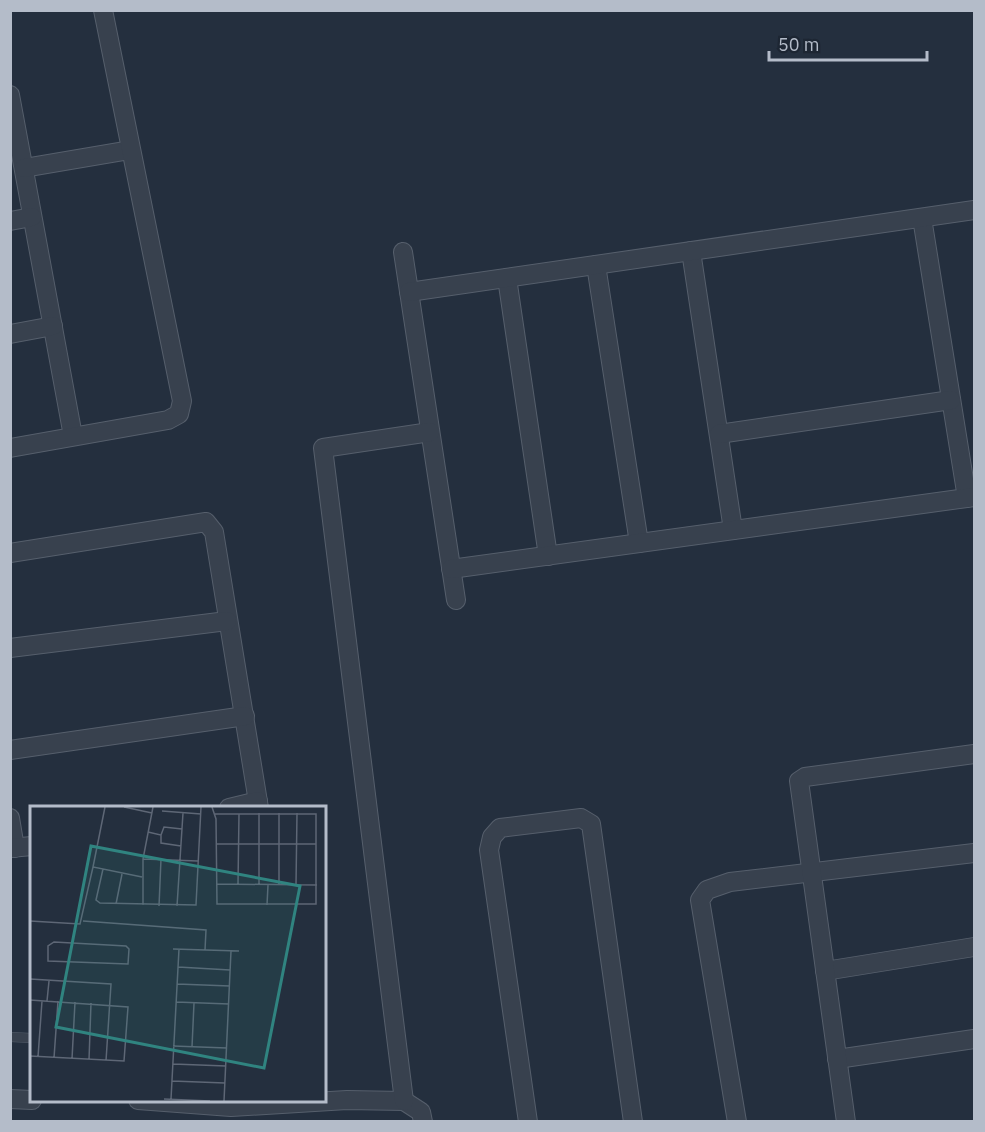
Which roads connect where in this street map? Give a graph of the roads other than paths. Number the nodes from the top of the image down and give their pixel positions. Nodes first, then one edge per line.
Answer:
1 (103, 10) edge
2 (11, 106) edge
3 (129, 150) junction
4 (24, 168) junction
5 (975, 210) edge
6 (32, 217) junction
7 (922, 218) junction
8 (10, 221) edge
9 (691, 251) junction
10 (403, 252) dead end
11 (596, 265) junction
12 (507, 278) junction
13 (409, 292) junction
14 (53, 326) junction
15 (10, 334) edge
16 (951, 400) junction
17 (430, 432) junction
18 (719, 434) junction
19 (73, 436) junction
20 (10, 448) edge
21 (970, 497) edge
22 (733, 530) junction
23 (639, 543) junction
24 (10, 553) edge
25 (548, 556) junction
26 (451, 569) junction
27 (456, 600) dead end
28 (227, 621) junction
29 (10, 648) edge
30 (245, 716) junction
31 (10, 750) edge
32 (975, 754) edge
33 (259, 804) edge
34 (244, 806) edge
35 (10, 818) edge
36 (19, 848) edge
37 (975, 853) edge
38 (811, 874) junction
39 (975, 947) edge
40 (825, 971) junction
41 (10, 1037) edge
42 (30, 1038) edge
43 (975, 1039) edge
44 (837, 1059) junction
45 (10, 1100) edge
46 (30, 1100) edge
47 (326, 1101) edge
48 (404, 1101) junction
49 (169, 1102) edge
50 (308, 1102) edge
51 (231, 1104) edge
52 (423, 1122) edge
53 (528, 1122) edge
54 (633, 1122) edge
55 (736, 1122) edge
56 (846, 1122) edge

1 - 3 street
2 - 4 street
3 - 4 street
3 - 19 street
4 - 6 street
5 - 7 street
6 - 8 street
6 - 14 street
7 - 9 street
7 - 16 street
9 - 11 street
9 - 18 street
10 - 13 street
11 - 12 street
11 - 23 street
12 - 13 street
12 - 25 street
13 - 17 street
14 - 15 street
14 - 19 street
16 - 18 street
16 - 21 street
17 - 26 street
17 - 48 street
18 - 22 street
19 - 20 street
21 - 22 street
22 - 23 street
23 - 25 street
24 - 28 street
25 - 26 street
26 - 27 street
28 - 29 street
28 - 30 street
30 - 31 street
30 - 33 street
32 - 38 street
33 - 34 street
35 - 36 street
37 - 38 street
38 - 40 street
38 - 55 street
39 - 40 street
40 - 44 street
41 - 42 lane
43 - 44 street
44 - 56 street
45 - 46 street
47 - 48 street
48 - 52 street
49 - 51 street
50 - 51 street
53 - 54 street

